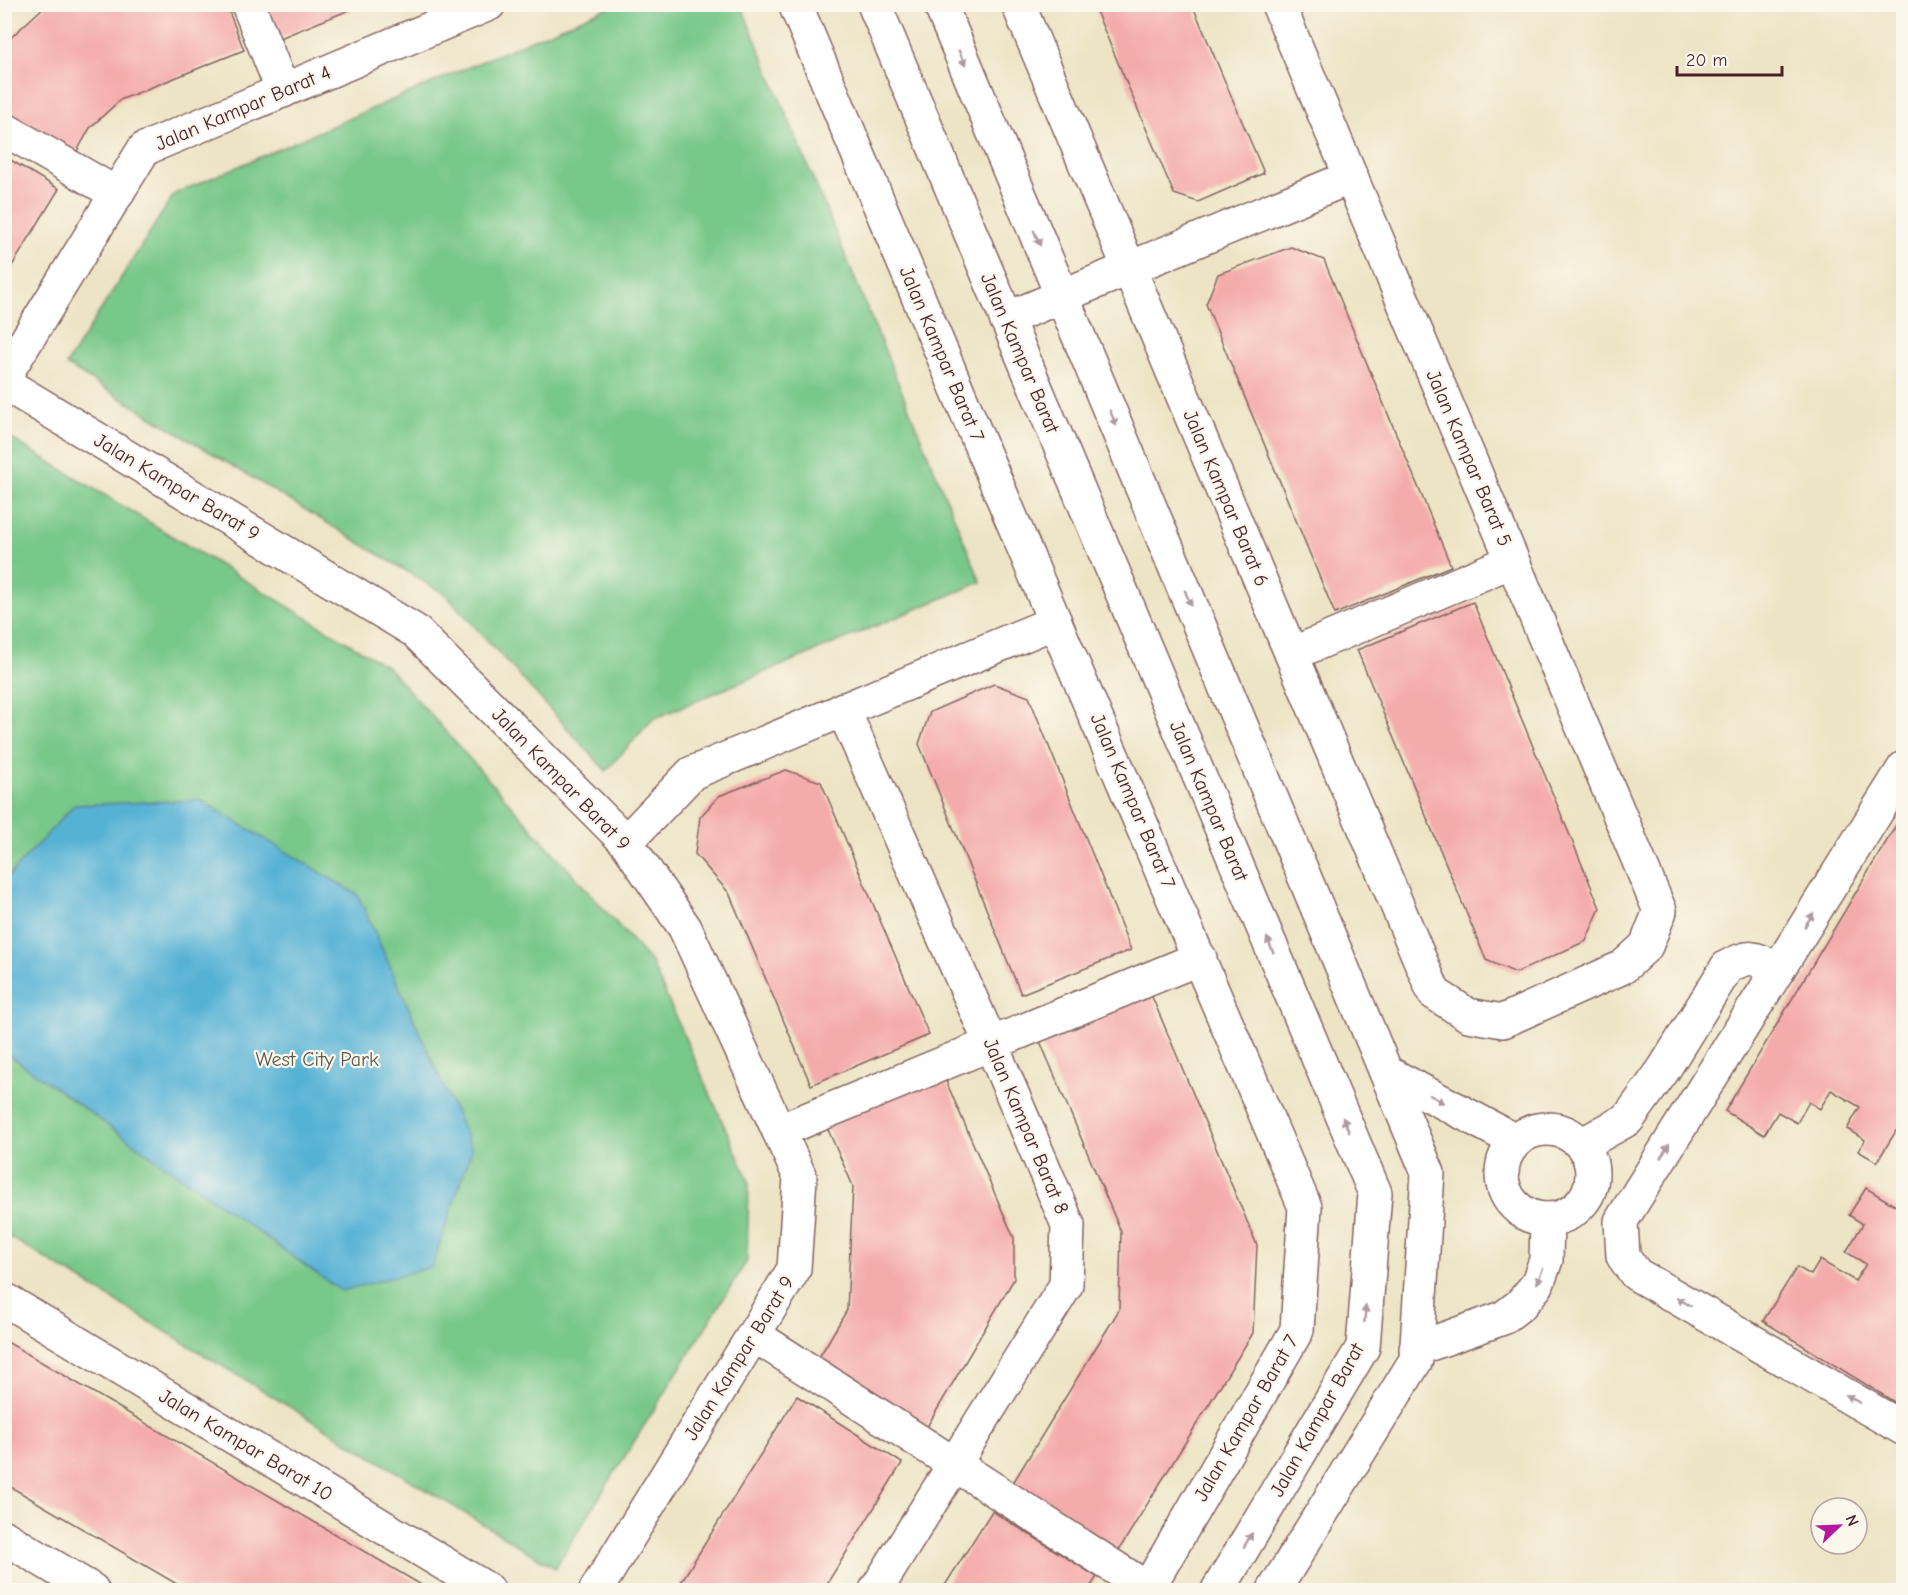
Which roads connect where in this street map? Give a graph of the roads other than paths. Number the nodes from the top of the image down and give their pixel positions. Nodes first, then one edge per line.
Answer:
1 (248, 4) edge
2 (489, 4) edge
3 (795, 4) edge
4 (874, 4) edge
5 (940, 4) edge
6 (1018, 4) edge
7 (1278, 4) edge
8 (283, 91) junction
9 (4, 129) edge
10 (1350, 177) junction
11 (117, 194) junction
12 (1129, 268) junction
13 (1061, 296) junction
14 (1006, 319) junction
15 (4, 377) edge
16 (4, 383) edge
17 (1512, 561) junction
18 (1055, 622) junction
19 (1292, 654) junction
20 (843, 709) junction
21 (1904, 768) edge
22 (626, 842) junction
23 (1200, 958) junction
24 (1778, 970) junction
25 (1434, 993) joint
26 (991, 1044) junction
27 (1386, 1072) junction
28 (779, 1131) junction
29 (1516, 1141) junction
30 (1583, 1146) junction
31 (1546, 1219) junction
32 (4, 1299) edge
33 (754, 1335) junction
34 (1416, 1349) junction
35 (1904, 1429) edge
36 (955, 1464) junction
37 (4, 1537) edge
38 (482, 1589) edge
39 (92, 1590) edge
40 (596, 1590) edge
41 (876, 1590) edge
42 (1147, 1590) edge
43 (1218, 1590) edge
44 (1274, 1590) edge

1 - 8 street
2 - 8 street, Jalan Kampar Barat 4
3 - 18 street, Jalan Kampar Barat 7
4 - 14 street, Jalan Kampar Barat
5 -> 13 street
6 - 12 street, Jalan Kampar Barat 6
7 - 10 street, Jalan Kampar Barat 5
8 - 11 street, Jalan Kampar Barat 4
9 - 11 street
10 - 12 street
10 - 17 street, Jalan Kampar Barat 5
11 - 15 street, Jalan Kampar Barat 4
12 - 13 street
12 - 19 street, Jalan Kampar Barat 6
13 - 14 street
13 -> 27 street
43 -> 14 street, Jalan Kampar Barat
16 - 22 street, Jalan Kampar Barat 9
17 - 19 street
17 - 25 street, Jalan Kampar Barat 5
18 - 20 street
18 - 23 street, Jalan Kampar Barat 7
19 - 25 street, Jalan Kampar Barat 6
20 - 22 street
20 - 26 street, Jalan Kampar Barat 8
24 -> 21 street
22 - 28 street, Jalan Kampar Barat 9
23 - 26 street
23 - 42 street, Jalan Kampar Barat 7
24 - 30 street
35 -> 24 street
26 - 28 street
26 - 36 street, Jalan Kampar Barat 8
27 -> 29 street
27 - 34 street
28 - 33 street, Jalan Kampar Barat 9
29 - 30 street
29 - 31 street
30 - 31 street
31 -> 34 street
32 - 38 street, Jalan Kampar Barat 10
33 - 36 street
33 - 40 street, Jalan Kampar Barat 9
34 - 44 street
36 - 41 street, Jalan Kampar Barat 8
36 - 42 street
37 - 39 street

